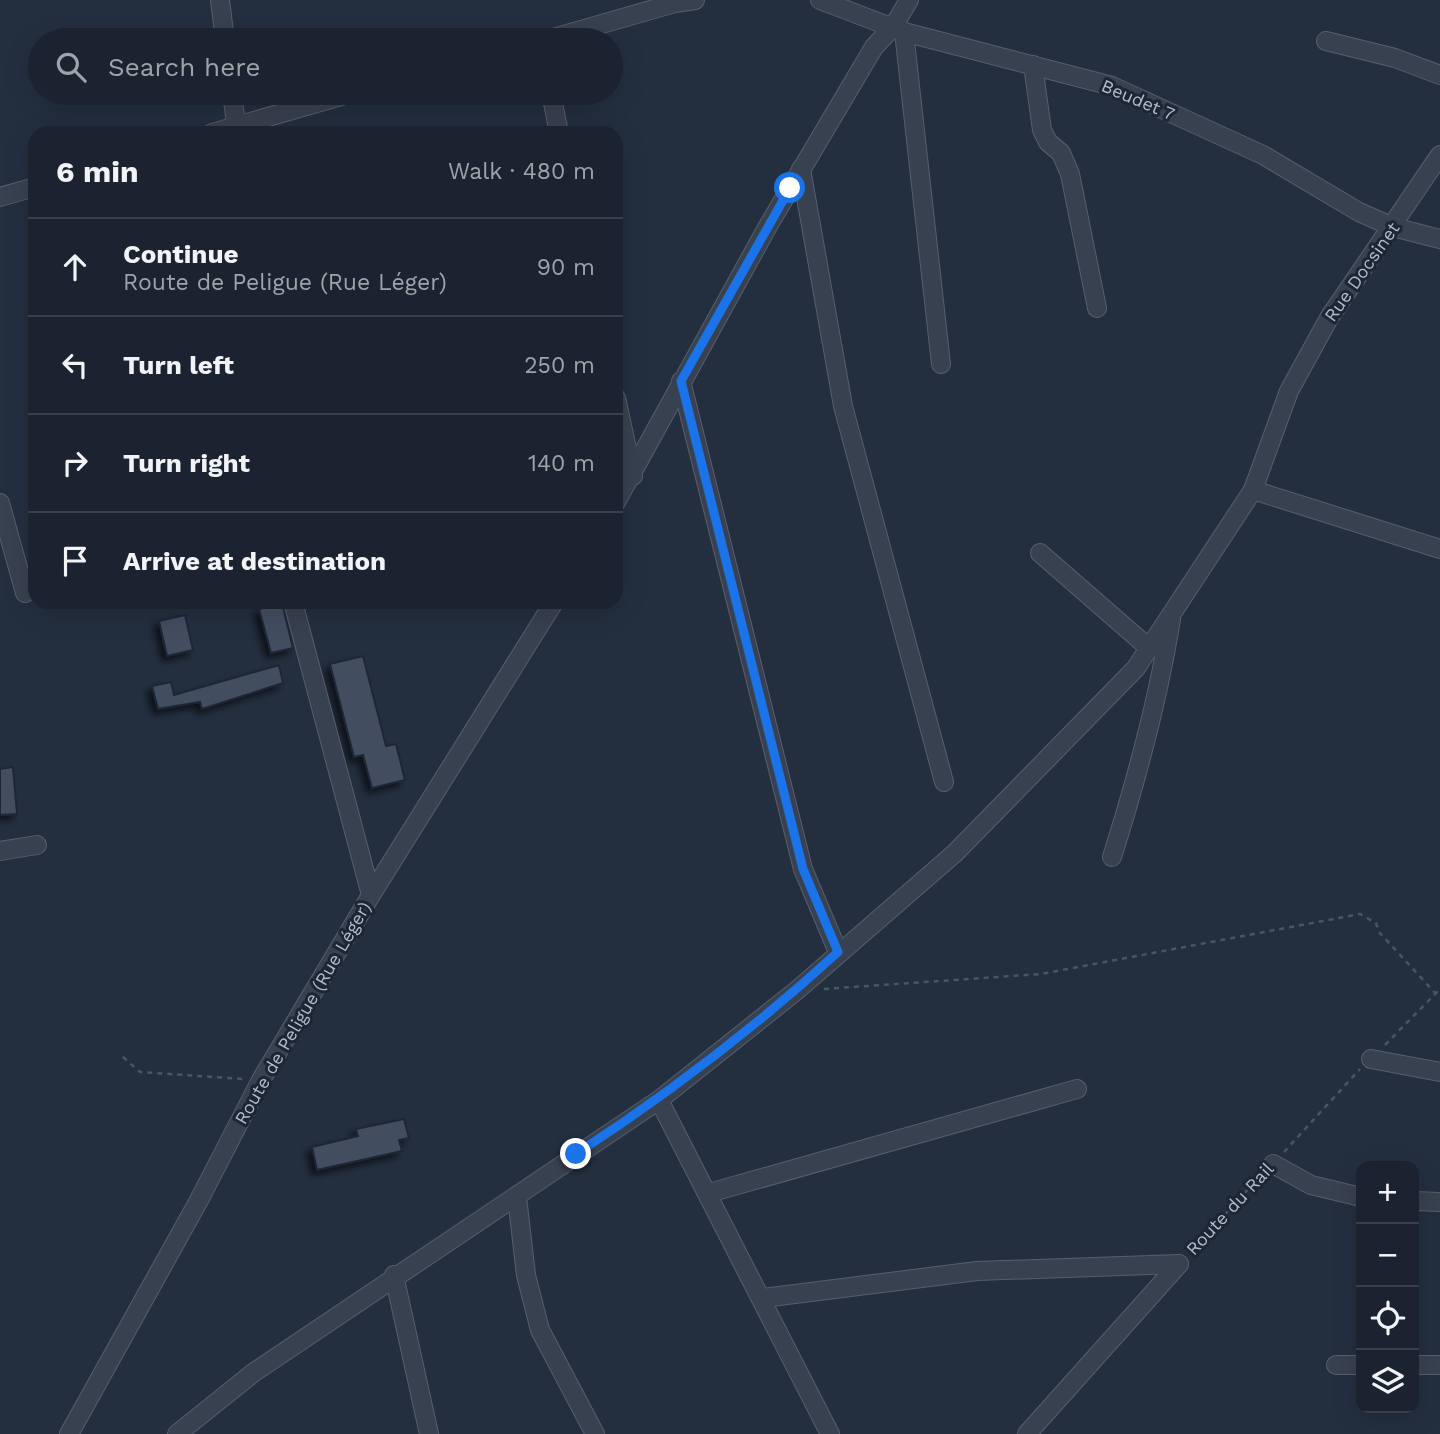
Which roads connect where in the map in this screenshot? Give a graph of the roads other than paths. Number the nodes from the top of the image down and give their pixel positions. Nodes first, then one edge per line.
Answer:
1 (220, 0) edge
2 (695, 0) edge
3 (820, 0) edge
4 (909, 0) edge
5 (641, 6) edge
6 (224, 28) edge
7 (580, 28) edge
8 (898, 29) junction
9 (1326, 41) dead end
10 (1033, 65) junction
11 (1440, 75) edge
12 (234, 105) edge
13 (307, 105) edge
14 (553, 105) edge
15 (236, 124) junction
16 (231, 126) edge
17 (558, 126) edge
18 (1440, 155) edge
19 (802, 169) junction
20 (28, 189) edge
21 (0, 197) edge
22 (1393, 227) junction
23 (1440, 239) edge
24 (1097, 308) dead end
25 (941, 364) dead end
26 (681, 381) junction
27 (623, 430) edge
28 (633, 476) junction
29 (1253, 490) junction
30 (623, 491) edge
31 (0, 503) edge
32 (6, 549) edge
33 (1440, 549) edge
34 (1040, 553) dead end
35 (25, 593) dead end
36 (295, 609) edge
37 (550, 609) edge
38 (1172, 611) junction
39 (1149, 648) junction
40 (944, 782) dead end
41 (37, 845) dead end
42 (0, 852) edge
43 (1112, 857) dead end
44 (371, 895) junction
45 (838, 952) junction
46 (1371, 1059) road end
47 (1440, 1072) edge
48 (1077, 1089) dead end
49 (659, 1100) junction
50 (1273, 1164) road end
51 (709, 1193) junction
52 (517, 1196) junction
53 (1356, 1196) edge
54 (1419, 1201) edge
55 (1440, 1202) edge
56 (394, 1275) junction
57 (763, 1298) junction
58 (1336, 1365) dead end
59 (1356, 1365) edge
60 (1419, 1365) edge
61 (1440, 1365) edge
62 (69, 1434) edge
63 (177, 1434) edge
64 (429, 1434) edge
65 (595, 1434) edge
66 (830, 1434) edge
67 (1027, 1434) edge

1 - 6 street
2 - 5 street
3 - 8 street, Beudet 7
4 - 8 street
5 - 7 street
8 - 10 street, Beudet 7
8 - 19 street
8 - 25 street
9 - 11 street
10 - 22 street, Beudet 7
10 - 24 street
12 - 15 street
13 - 15 street
14 - 17 street
15 - 16 street
18 - 22 street, Rue Docsinet
19 - 26 street
19 - 40 street
20 - 21 street
22 - 23 street, Beudet 7
22 - 29 street, Rue Docsinet
26 - 28 street
26 - 45 street
27 - 28 street
28 - 30 street
29 - 33 street
29 - 38 street, Rue Docsinet
31 - 32 street
32 - 35 street
34 - 39 street
36 - 44 street
37 - 44 street, Route de Peligue (Rue Léger)
38 - 39 street, Rue Docsinet
38 - 43 street
39 - 45 street, Rue Docsinet
41 - 42 street
44 - 62 street, Route de Peligue (Rue Léger)
45 - 49 street, Rue Docsinet
46 - 47 street
48 - 51 street
49 - 51 street
49 - 52 street, Rue Docsinet
50 - 53 street
51 - 57 street
52 - 56 street, Rue Docsinet
52 - 65 street
54 - 55 street
56 - 63 street, Rue Docsinet
56 - 64 street
57 - 66 street
57 - 67 street, Route du Rail
58 - 59 street
60 - 61 street

